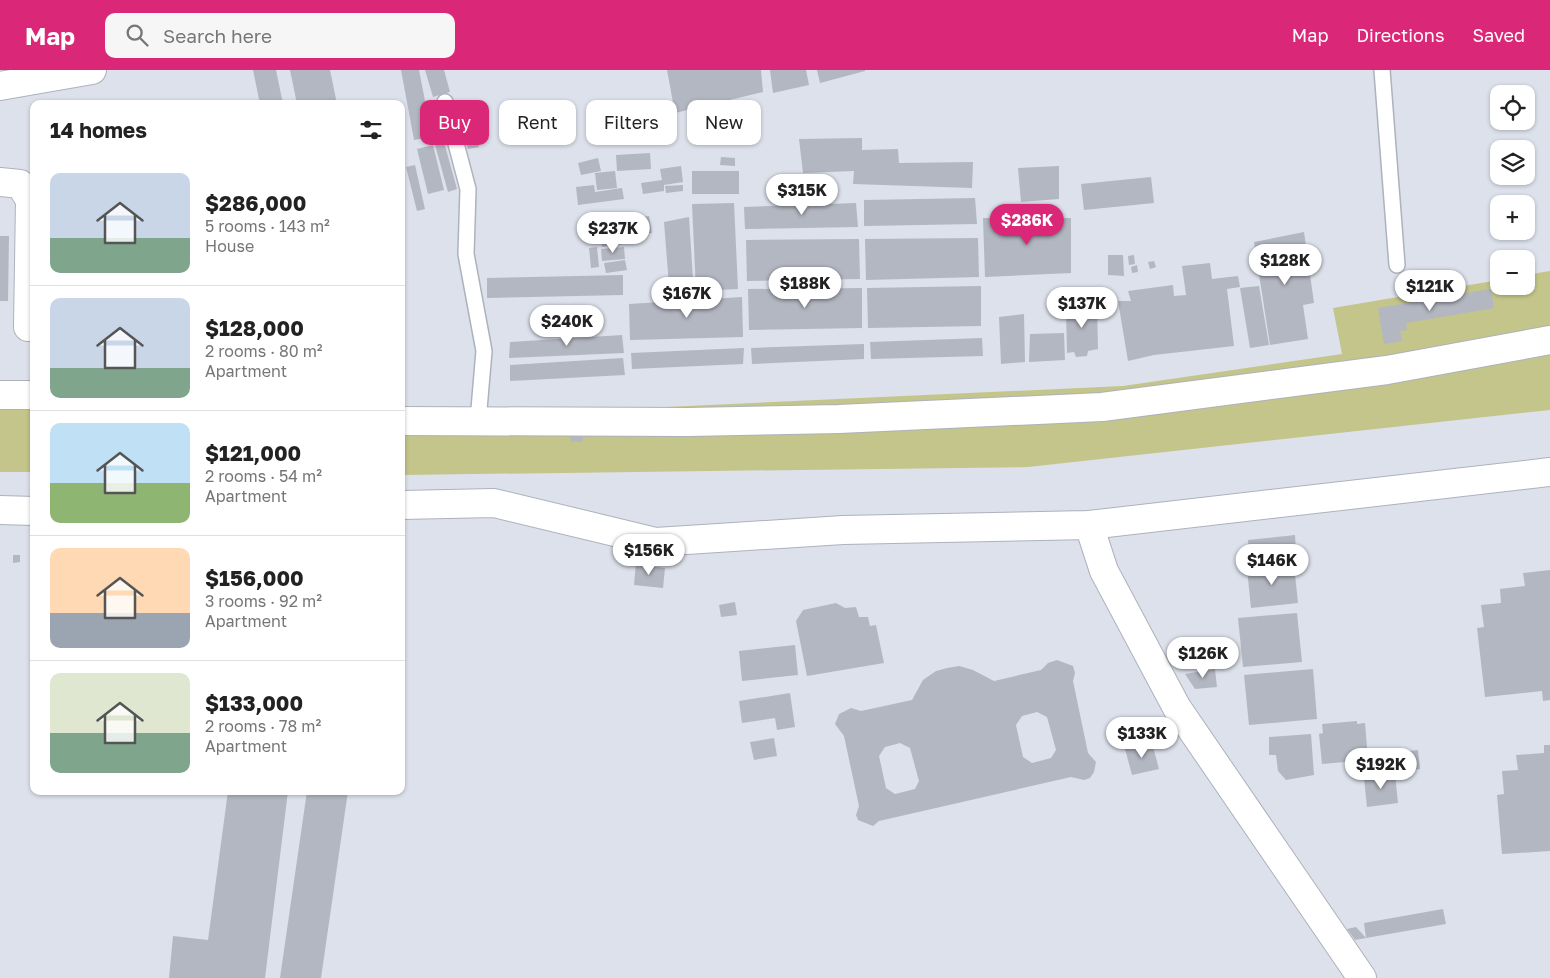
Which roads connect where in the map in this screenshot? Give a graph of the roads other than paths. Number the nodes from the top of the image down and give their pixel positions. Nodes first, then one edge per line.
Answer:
1 (92, 70) edge
2 (1382, 70) edge
3 (0, 86) edge
4 (456, 145) edge
5 (0, 182) edge
6 (1397, 265) dead end
7 (28, 327) dead end
8 (1550, 340) edge
9 (0, 395) edge
10 (30, 395) edge
11 (405, 421) edge
12 (478, 421) junction
13 (1550, 472) edge
14 (405, 505) edge
15 (0, 510) edge
16 (30, 511) edge
17 (1089, 525) junction
18 (1362, 978) edge

1 - 3 street
2 - 6 lane
4 - 12 lane
5 - 7 street
8 - 12 street
9 - 10 street
11 - 12 street
13 - 17 street
14 - 17 street
15 - 16 street
17 - 18 street

